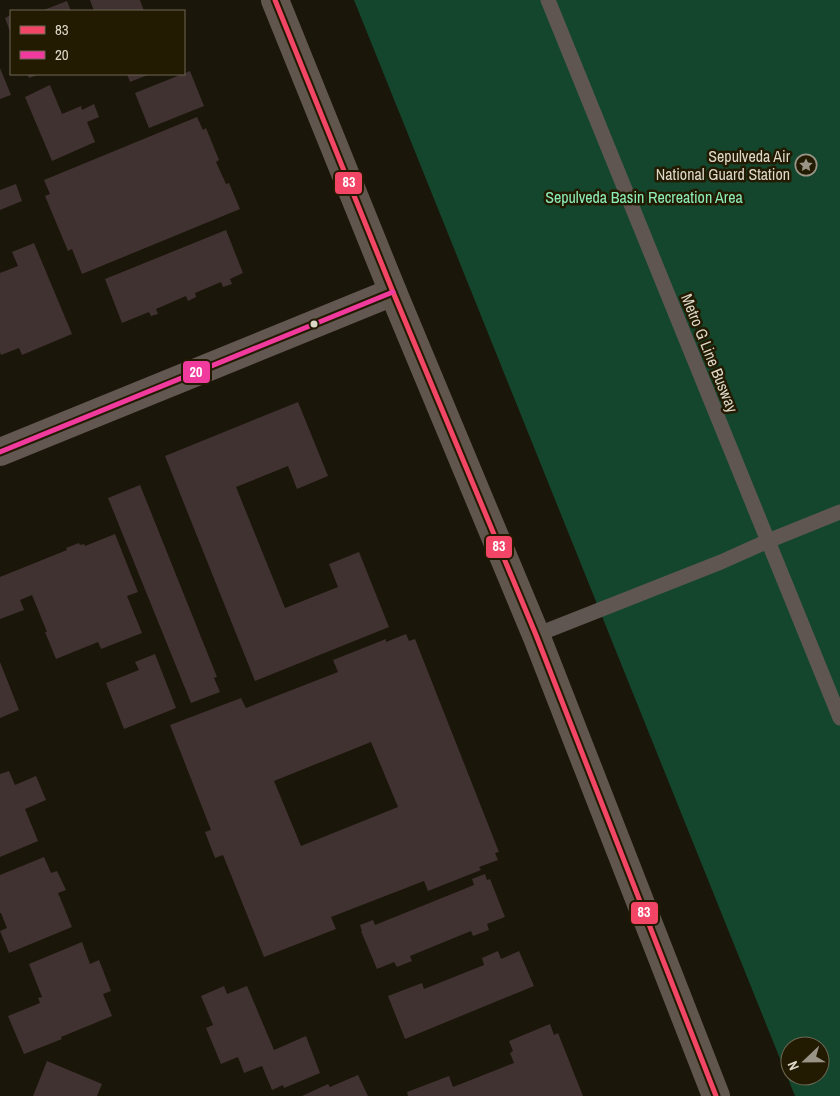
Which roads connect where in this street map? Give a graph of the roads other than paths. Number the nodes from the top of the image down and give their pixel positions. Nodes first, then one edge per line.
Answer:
1 (275, 0) edge
2 (548, 0) edge
3 (394, 292) junction
4 (0, 452) edge
5 (840, 512) edge
6 (768, 541) junction
7 (536, 635) junction
8 (840, 718) edge
9 (716, 1096) edge

1 - 3 main road
2 - 6 lane, Metro G Line Busway
3 - 4 street
3 - 7 main road
5 - 6 lane
6 - 7 lane
6 - 8 lane, Metro G Line Busway
7 - 9 main road

